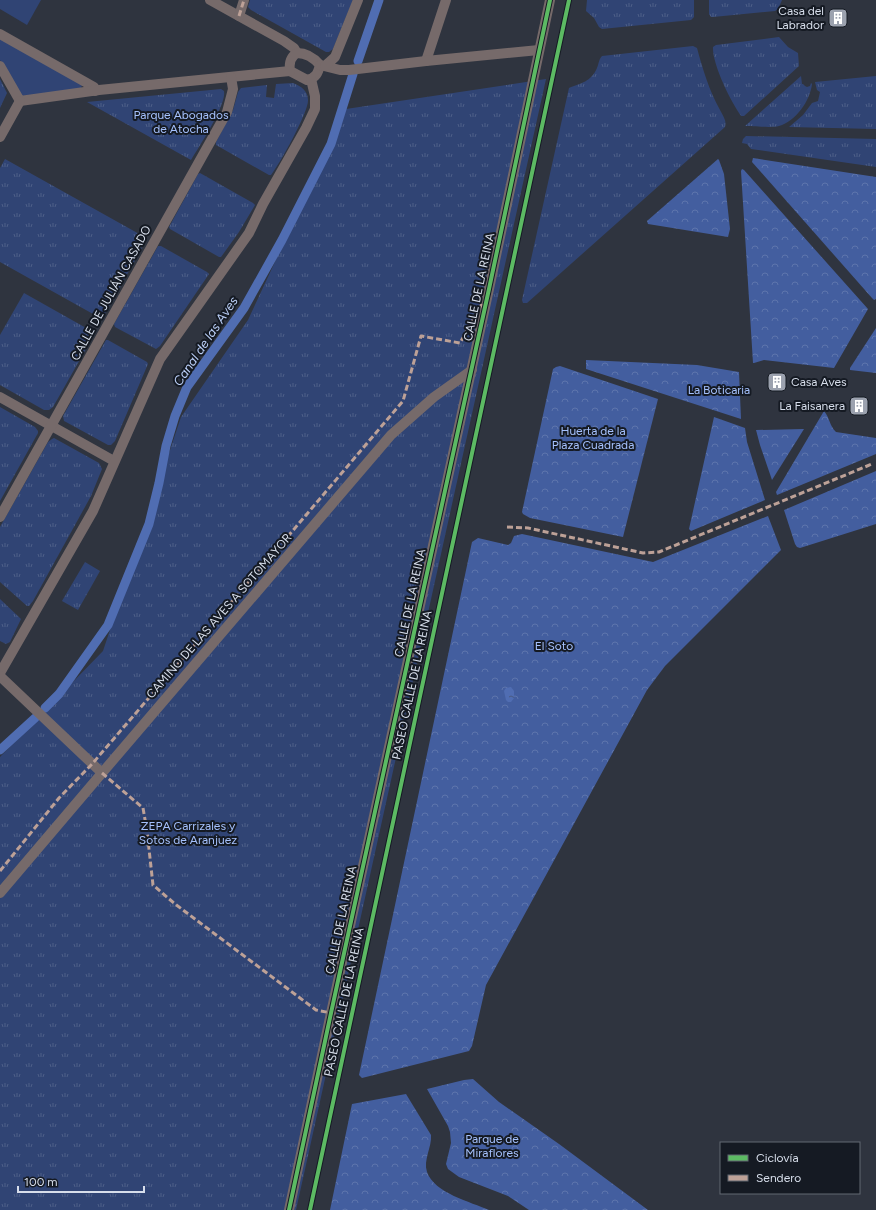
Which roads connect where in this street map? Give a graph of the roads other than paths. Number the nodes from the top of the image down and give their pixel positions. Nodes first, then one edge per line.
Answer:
1 (210, 0) edge
2 (244, 0) edge
3 (358, 0) edge
4 (446, 0) edge
5 (550, 0) edge
6 (239, 16) junction
7 (0, 34) edge
8 (539, 50) junction
9 (297, 53) junction
10 (426, 61) junction
11 (322, 65) junction
12 (0, 66) edge
13 (290, 71) junction
14 (232, 77) junction
15 (311, 79) junction
16 (95, 91) junction
17 (20, 101) junction
18 (0, 137) edge
19 (472, 370) junction
20 (0, 398) edge
21 (50, 426) junction
22 (114, 461) junction
23 (0, 517) edge
24 (0, 673) edge
25 (0, 676) edge
26 (102, 773) junction
27 (0, 893) edge
28 (289, 1210) edge

1 - 6 street
2 - 6 street
3 - 11 street
4 - 10 street
5 - 8 street, CALLE DE LA REINA
6 - 9 street
7 - 16 street
8 - 10 street
8 - 19 street, CALLE DE LA REINA
9 - 11 street
9 - 13 street
10 - 11 street
11 - 15 street
12 - 17 street
13 - 14 street
13 - 15 street
14 - 16 street
14 - 21 street, CALLE DE JULIÁN CASADO
15 - 22 street
16 - 17 street
17 - 18 street
19 - 26 street, CAMINO DE LAS AVES A SOTOMAYOR
19 - 28 street, CALLE DE LA REINA
20 - 21 street
21 - 22 street
21 - 23 street, CALLE DE JULIÁN CASADO
22 - 24 street
25 - 26 street
26 - 27 street, CAMINO DE LAS AVES A SOTOMAYOR

